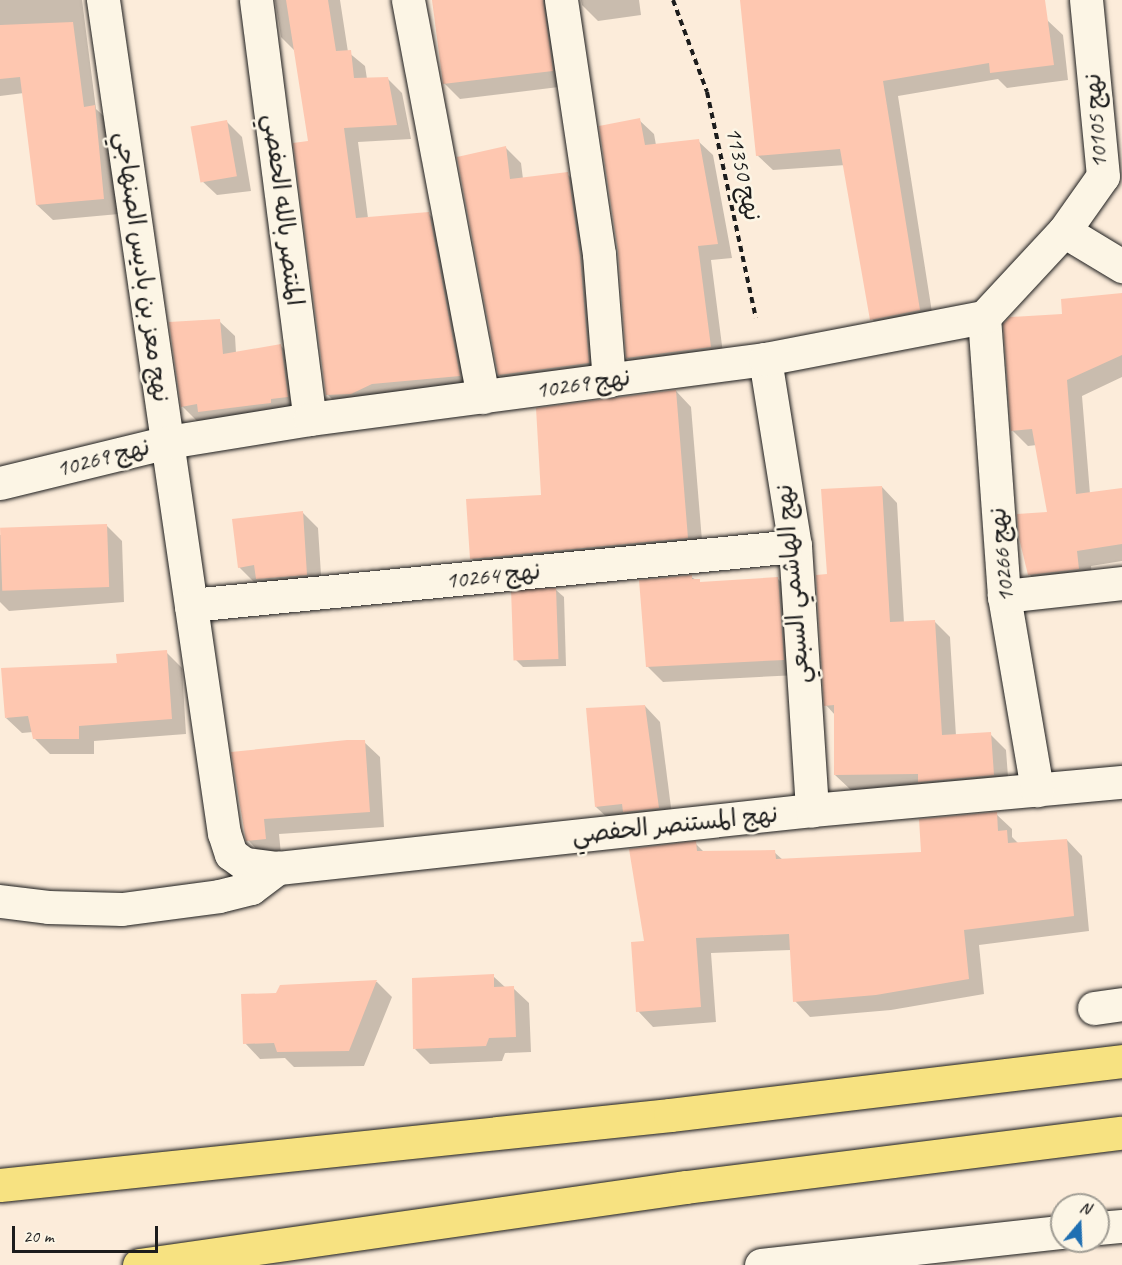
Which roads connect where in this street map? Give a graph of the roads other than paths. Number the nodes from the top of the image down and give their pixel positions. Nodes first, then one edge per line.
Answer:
1 (103, 0) edge
2 (256, 0) edge
3 (408, 0) edge
4 (561, 0) edge
5 (1086, 0) edge
6 (1064, 231) junction
7 (1122, 266) edge
8 (984, 317) junction
9 (765, 358) junction
10 (609, 381) junction
11 (483, 397) junction
12 (310, 419) junction
13 (168, 442) junction
14 (0, 483) edge
15 (795, 546) junction
16 (1122, 583) edge
17 (1004, 596) junction
18 (191, 605) junction
19 (1122, 782) edge
20 (1037, 790) junction
21 (812, 810) junction
22 (231, 854) joint
23 (278, 868) junction
24 (0, 901) edge
25 (1122, 1061) edge
26 (1122, 1133) edge
27 (0, 1174) edge
28 (44, 1182) junction
29 (0, 1185) edge
30 (1050, 1233) edge
31 (140, 1265) edge
32 (761, 1265) edge

1 - 13 street, نهج معز بن باديس الصنهاجي
2 - 12 street, المنتصر بالله الحفصي
3 - 11 street
4 - 10 street
5 - 6 street, نهج 10105
6 - 7 street
6 - 8 street
8 - 9 street, نهج 10269
8 - 17 street, نهج 10266
9 - 10 street, نهج 10269
9 - 15 street, نهج الهاشمي السبعي
10 - 11 street, نهج 10269
11 - 12 street, نهج 10269
12 - 13 street, نهج 10269
13 - 14 street, نهج 10269
13 - 18 street, نهج معز بن باديس الصنهاجي
15 - 18 street, نهج 10264
15 - 21 street, نهج الهاشمي السبعي
16 - 17 street
17 - 20 street, نهج 10266
18 - 22 street, نهج معز بن باديس الصنهاجي
19 - 20 street, نهج المستنصر الحفصي
20 - 21 street, نهج المستنصر الحفصي
21 - 23 street, نهج المستنصر الحفصي
22 - 23 street, نهج المستنصر الحفصي
23 - 24 street
25 - 28 highway
26 - 31 highway
27 - 28 highway
28 - 29 highway
30 - 32 street

